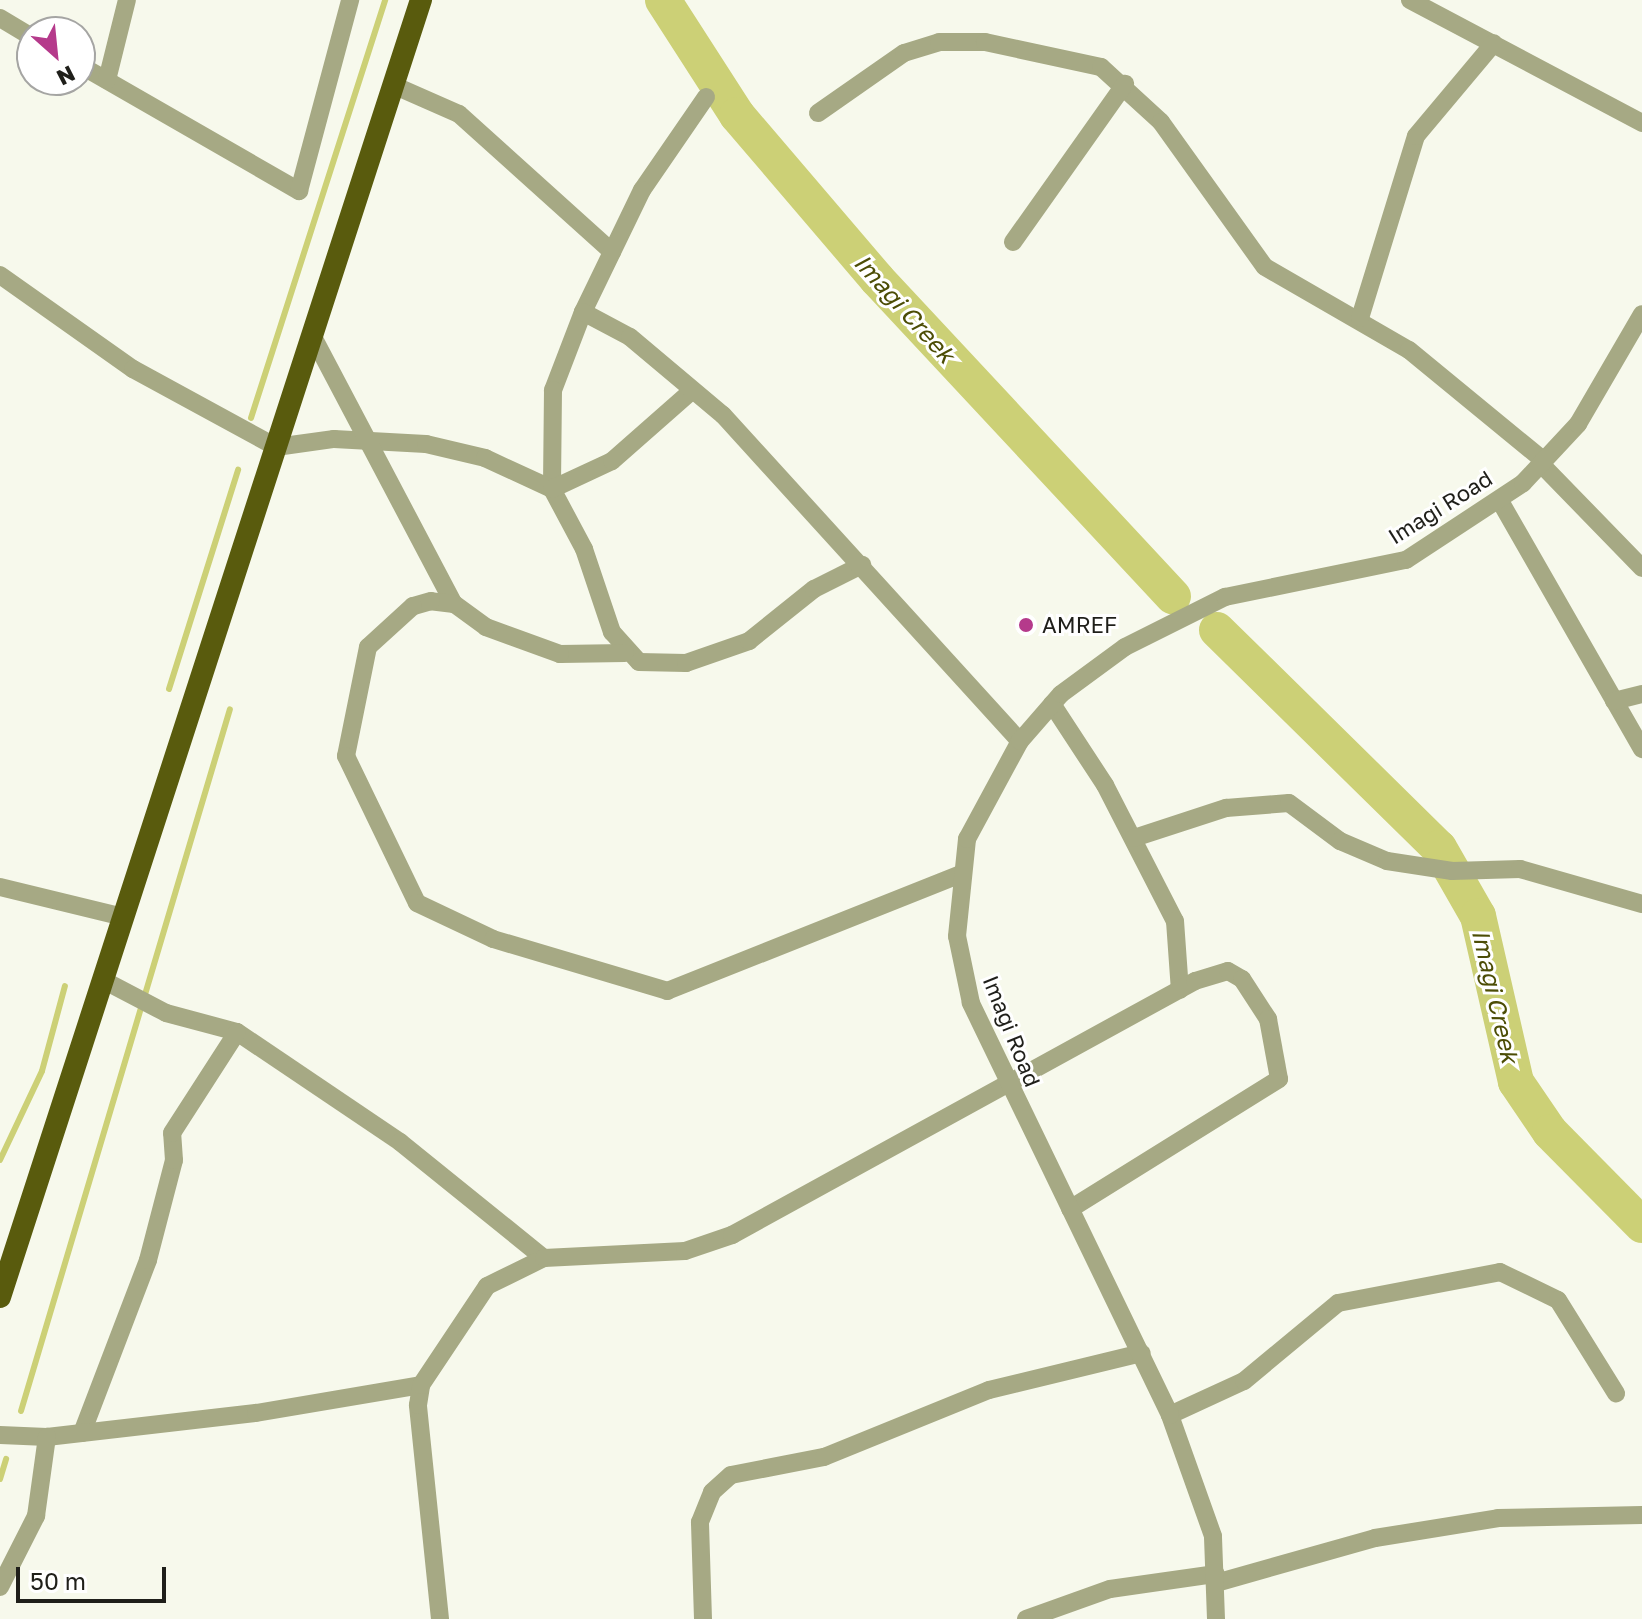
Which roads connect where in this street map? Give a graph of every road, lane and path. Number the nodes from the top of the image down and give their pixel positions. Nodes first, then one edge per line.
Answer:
1 (127, 0) edge
2 (350, 0) edge
3 (421, 0) edge
4 (1410, 0) edge
5 (1494, 43) junction
6 (96, 74) edge
7 (107, 80) junction
8 (1125, 84) junction
9 (393, 85) junction
10 (706, 97) dead end
11 (818, 113) dead end
12 (1642, 123) edge
13 (1013, 242) dead end
14 (612, 252) junction
15 (0, 275) edge
16 (583, 312) junction
17 (1642, 314) edge
18 (1360, 318) junction
19 (312, 335) junction
20 (689, 393) junction
21 (366, 442) junction
22 (276, 447) junction
23 (1543, 463) junction
24 (552, 489) junction
25 (1500, 501) junction
26 (862, 565) junction
27 (1642, 568) edge
28 (454, 604) junction
29 (625, 653) junction
30 (1642, 694) edge
31 (1614, 701) junction
32 (1052, 704) junction
33 (1020, 741) junction
34 (1642, 749) edge
35 (1134, 838) junction
36 (959, 875) junction
37 (0, 887) edge
38 (1642, 904) edge
39 (123, 917) junction
40 (103, 980) junction
41 (1180, 990) junction
42 (237, 1032) junction
43 (1009, 1089) junction
44 (1070, 1209) junction
45 (544, 1258) junction
46 (0, 1297) edge
47 (1142, 1353) junction
48 (421, 1385) junction
49 (1616, 1393) dead end
50 (1170, 1415) junction
51 (82, 1433) junction
52 (0, 1435) edge
53 (47, 1437) junction
54 (1642, 1515) edge
55 (1216, 1579) junction
56 (0, 1587) edge
57 (440, 1619) edge
58 (703, 1619) edge
59 (1026, 1619) edge
60 (1216, 1619) edge

1 - 7 street
2 - 7 street
3 - 9 highway
4 - 5 street
5 - 12 street
5 - 18 street
6 - 7 street
8 - 11 street
8 - 13 street
8 - 18 street
9 - 14 street
9 - 19 highway
10 - 14 street
14 - 16 street
15 - 22 street
16 - 20 street
16 - 24 street
17 - 23 street, Imagi Road
18 - 23 street
19 - 21 street
19 - 22 highway
20 - 24 street
20 - 26 street
21 - 22 street
21 - 24 street
21 - 28 street
22 - 39 highway
23 - 25 street, Imagi Road
23 - 27 street
24 - 29 street
25 - 31 street
25 - 32 street, Imagi Road
26 - 29 street
26 - 33 street
28 - 29 street
28 - 36 street
30 - 31 street
31 - 34 street
32 - 33 street, Imagi Road
32 - 35 street
33 - 36 street, Imagi Road
35 - 38 street
35 - 41 street
36 - 43 street, Imagi Road
37 - 39 street
39 - 40 highway
40 - 42 street
40 - 46 highway
41 - 43 street
41 - 44 street
42 - 45 street
42 - 51 street
43 - 44 street, Imagi Road
43 - 45 street
44 - 47 street, Imagi Road
45 - 48 street
47 - 50 street, Imagi Road
47 - 58 street
48 - 51 street
48 - 57 street
49 - 50 street
50 - 55 street, Imagi Road
51 - 53 street
52 - 53 street
53 - 56 street
54 - 55 street
55 - 59 street
55 - 60 street, Imagi Road

